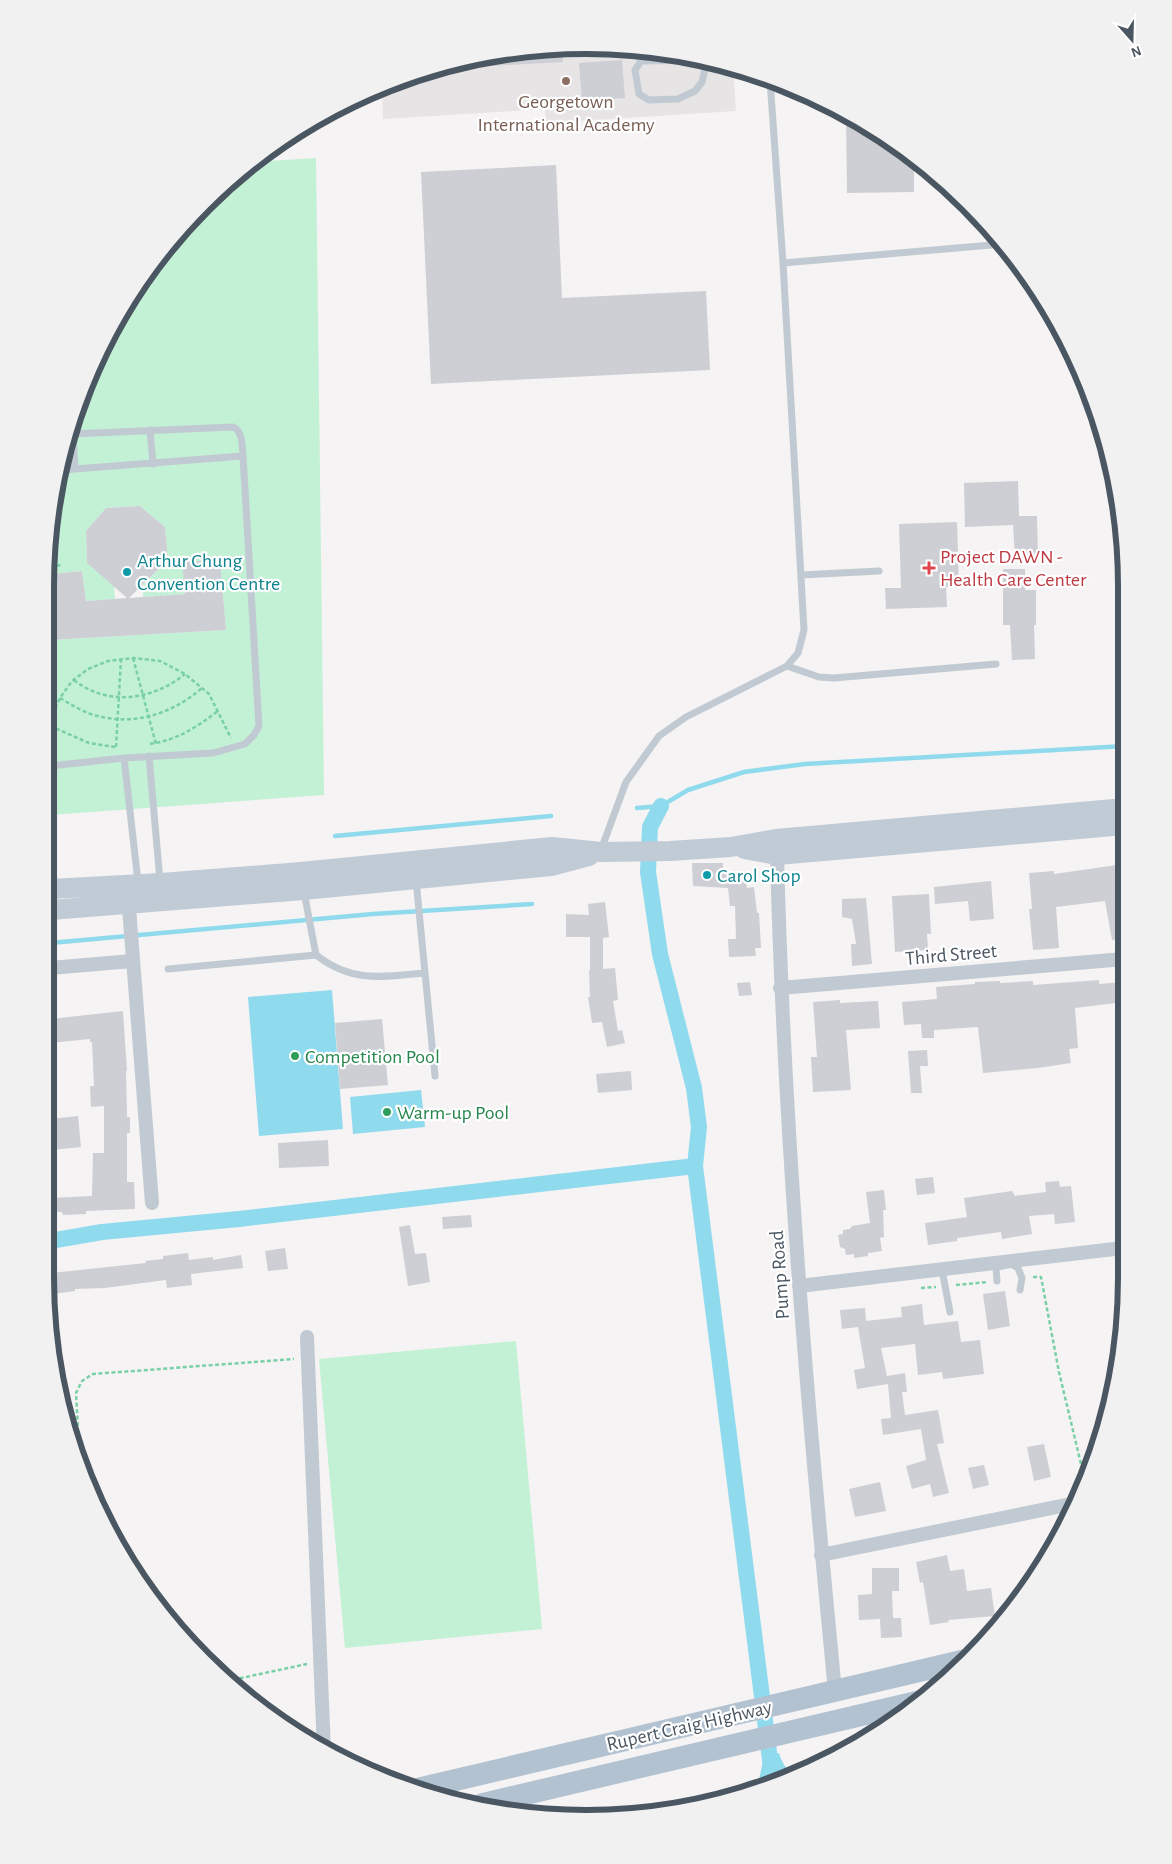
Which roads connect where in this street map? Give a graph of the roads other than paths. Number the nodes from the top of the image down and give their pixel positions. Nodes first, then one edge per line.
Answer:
1 (666, 60) edge
2 (705, 68) edge
3 (770, 87) edge
4 (994, 245) edge
5 (783, 263) junction
6 (150, 430) junction
7 (76, 434) edge
8 (73, 445) edge
9 (243, 456) junction
10 (152, 464) junction
11 (67, 470) edge
12 (75, 470) junction
13 (878, 571) dead end
14 (801, 575) junction
15 (996, 664) dead end
16 (787, 666) junction
17 (150, 756) junction
18 (124, 758) junction
19 (54, 766) edge
20 (1118, 809) edge
21 (1118, 826) edge
22 (726, 847) junction
23 (606, 852) junction
24 (777, 856) junction
25 (416, 884) junction
26 (54, 889) edge
27 (161, 892) junction
28 (304, 892) junction
29 (133, 899) junction
30 (54, 909) edge
31 (316, 955) junction
32 (1118, 960) edge
33 (132, 961) junction
34 (54, 968) edge
35 (168, 968) dead end
36 (424, 973) junction
37 (780, 988) junction
38 (434, 1076) dead end
39 (152, 1203) dead end
40 (1118, 1249) edge
41 (1013, 1263) junction
42 (942, 1270) junction
43 (997, 1281) road end
44 (799, 1286) junction
45 (1020, 1290) dead end
46 (950, 1312) dead end
47 (308, 1337) dead end
48 (1067, 1504) edge
49 (821, 1555) junction
50 (952, 1663) edge
51 (834, 1691) junction
52 (898, 1709) edge
53 (324, 1741) edge
54 (429, 1786) edge
55 (492, 1802) edge

1 - 2 lane
3 - 5 lane
4 - 5 lane
5 - 14 lane
6 - 7 lane
6 - 9 lane
6 - 10 lane
8 - 12 lane
9 - 10 lane
9 - 17 lane
10 - 12 lane
11 - 12 lane
13 - 14 lane
14 - 16 lane
15 - 16 lane
16 - 23 lane
17 - 18 lane
17 - 27 lane
18 - 19 lane
18 - 29 lane
20 - 22 main road
21 - 24 main road
22 - 23 main road
22 - 24 main road
23 - 25 main road
23 - 27 main road
24 - 37 street, Pump Road
25 - 28 main road
25 - 36 lane
26 - 29 main road
27 - 28 main road
27 - 29 main road
28 - 31 lane
29 - 30 main road
29 - 33 street
31 - 35 lane
31 - 36 lane
32 - 37 street, Third Street
33 - 34 street
33 - 39 street
36 - 38 lane
37 - 44 street, Pump Road
40 - 41 street
41 - 42 street
41 - 43 lane
41 - 45 lane
42 - 44 street
42 - 46 lane
44 - 49 street, Pump Road
47 - 53 street
48 - 49 street
49 - 51 street, Pump Road
50 - 51 main road, Rupert Craig Highway
51 - 54 main road, Rupert Craig Highway
52 - 55 main road, Rupert Craig Highway

